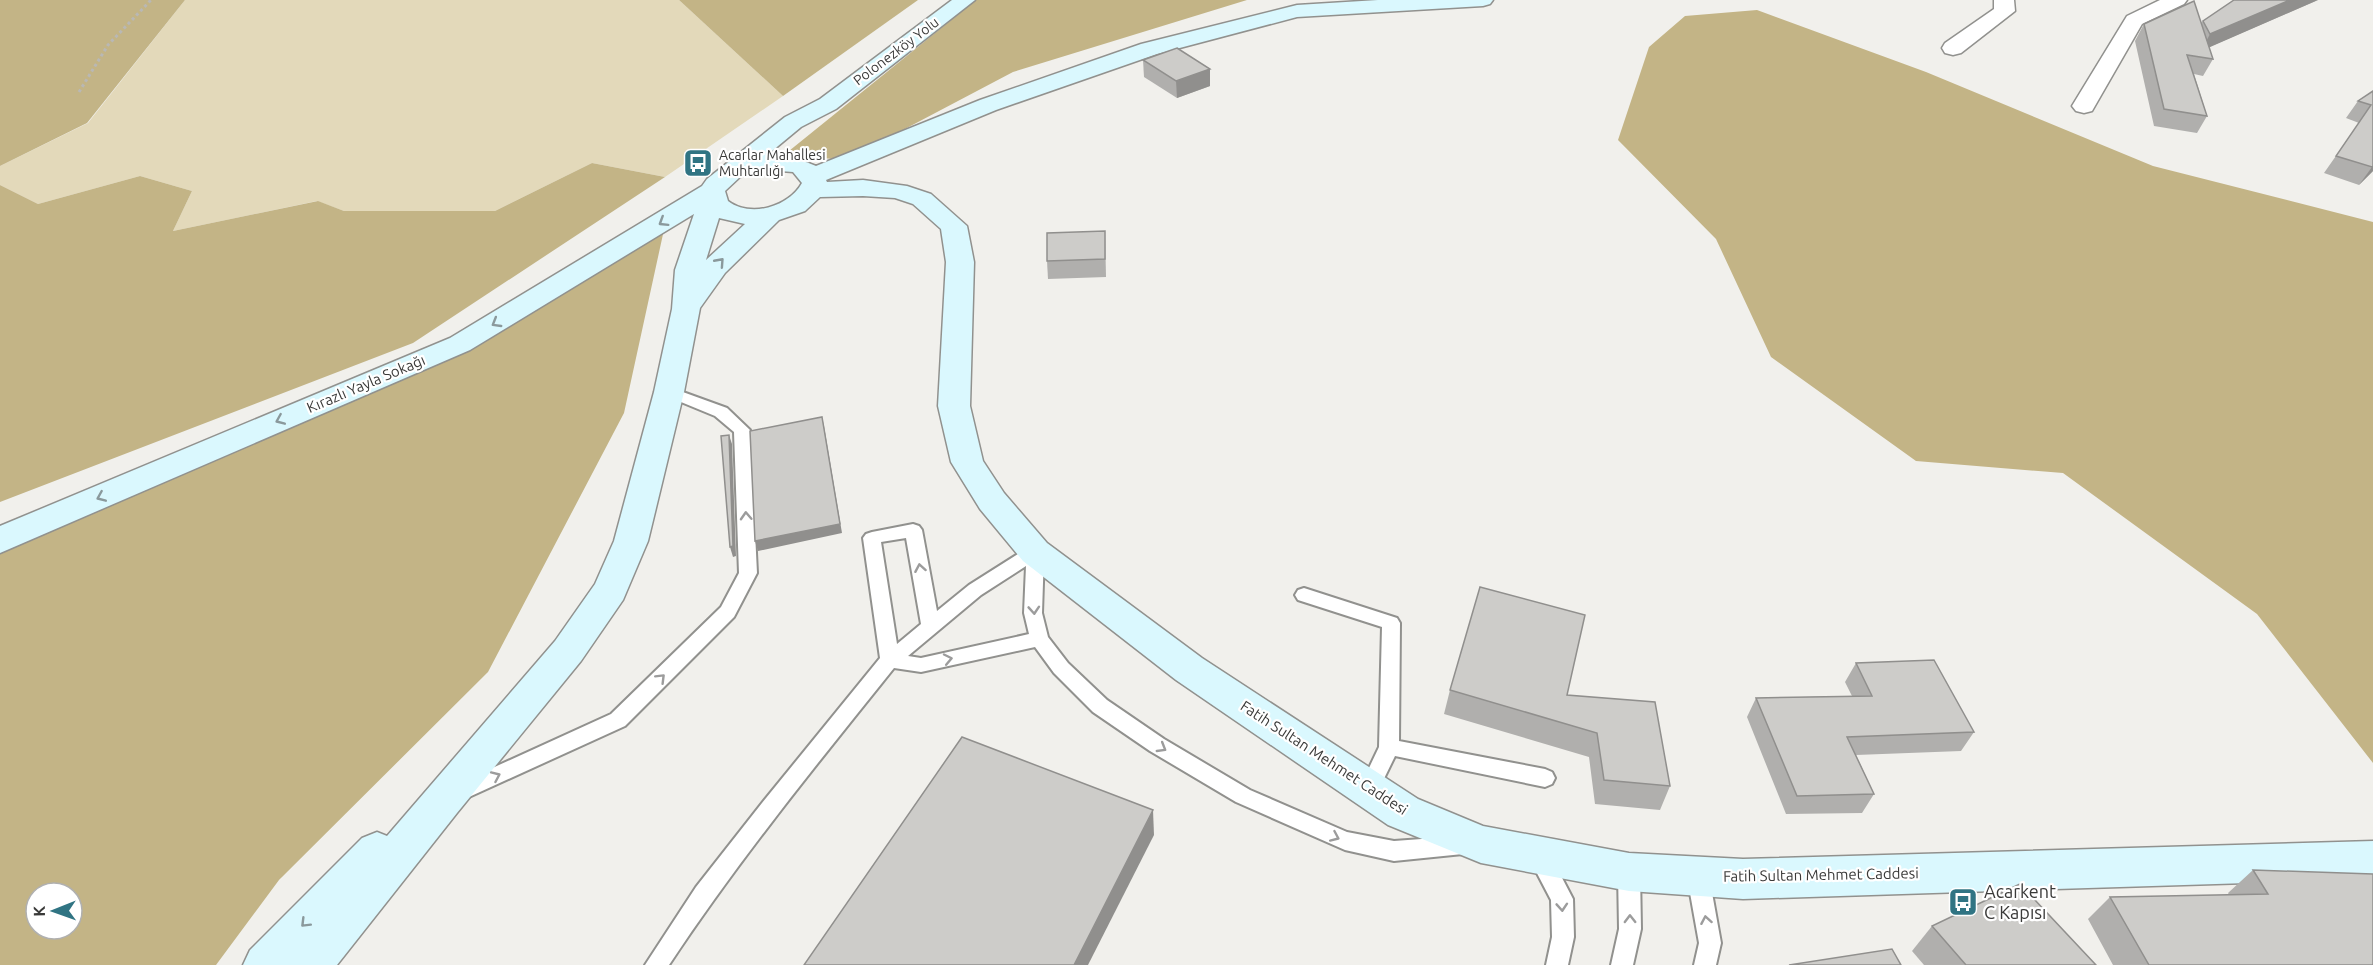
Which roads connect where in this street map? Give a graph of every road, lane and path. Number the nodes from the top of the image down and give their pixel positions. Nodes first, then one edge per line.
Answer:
1 (152, 0) edge
2 (965, 0) edge
3 (1483, 0) edge
4 (2004, 0) edge
5 (2177, 0) edge
6 (1953, 48) dead end
7 (79, 92) dead end
8 (828, 104) junction
9 (2084, 106) dead end
10 (785, 163) junction
11 (722, 182) junction
12 (813, 183) junction
13 (770, 215) junction
14 (686, 309) junction
15 (669, 392) junction
16 (0, 540) edge
17 (1035, 552) junction
18 (1304, 595) dead end
19 (930, 625) junction
20 (1039, 639) junction
21 (890, 660) junction
22 (1389, 747) junction
23 (1545, 778) dead end
24 (1369, 789) junction
25 (442, 800) junction
26 (1481, 844) junction
27 (1539, 855) junction
28 (2373, 860) edge
29 (1629, 872) junction
30 (1698, 876) junction
31 (266, 965) edge
32 (309, 965) edge
33 (656, 965) edge
34 (1557, 965) edge
35 (1622, 965) edge
36 (1705, 965) edge

1 - 7 path
2 - 8 main road, Polonezköy Yolu
3 - 12 main road
4 - 6 street
5 - 9 street
8 - 10 main road
8 - 11 main road
10 - 11 main road
10 - 12 main road
11 - 13 main road
11 - 14 main road
11 -> 16 main road, Kırazlı Yayla Sokağı
12 - 13 main road
12 - 17 main road, Fatih Sultan Mehmet Caddesi
14 -> 13 main road
14 - 15 main road
15 - 25 main road
25 -> 15 lane
17 - 19 lane
17 -> 20 lane
17 - 24 main road, Fatih Sultan Mehmet Caddesi
18 - 22 lane
19 - 21 lane
19 -> 21 lane
21 -> 20 lane
20 -> 26 lane
21 - 33 lane
22 - 23 lane
22 - 24 lane
24 - 26 main road, Fatih Sultan Mehmet Caddesi
25 -> 31 main road
25 - 32 main road
26 - 27 main road, Fatih Sultan Mehmet Caddesi
27 - 29 main road, Fatih Sultan Mehmet Caddesi
27 -> 34 lane
28 - 30 main road, Fatih Sultan Mehmet Caddesi
29 - 30 main road, Fatih Sultan Mehmet Caddesi
35 -> 29 lane
36 -> 30 lane

